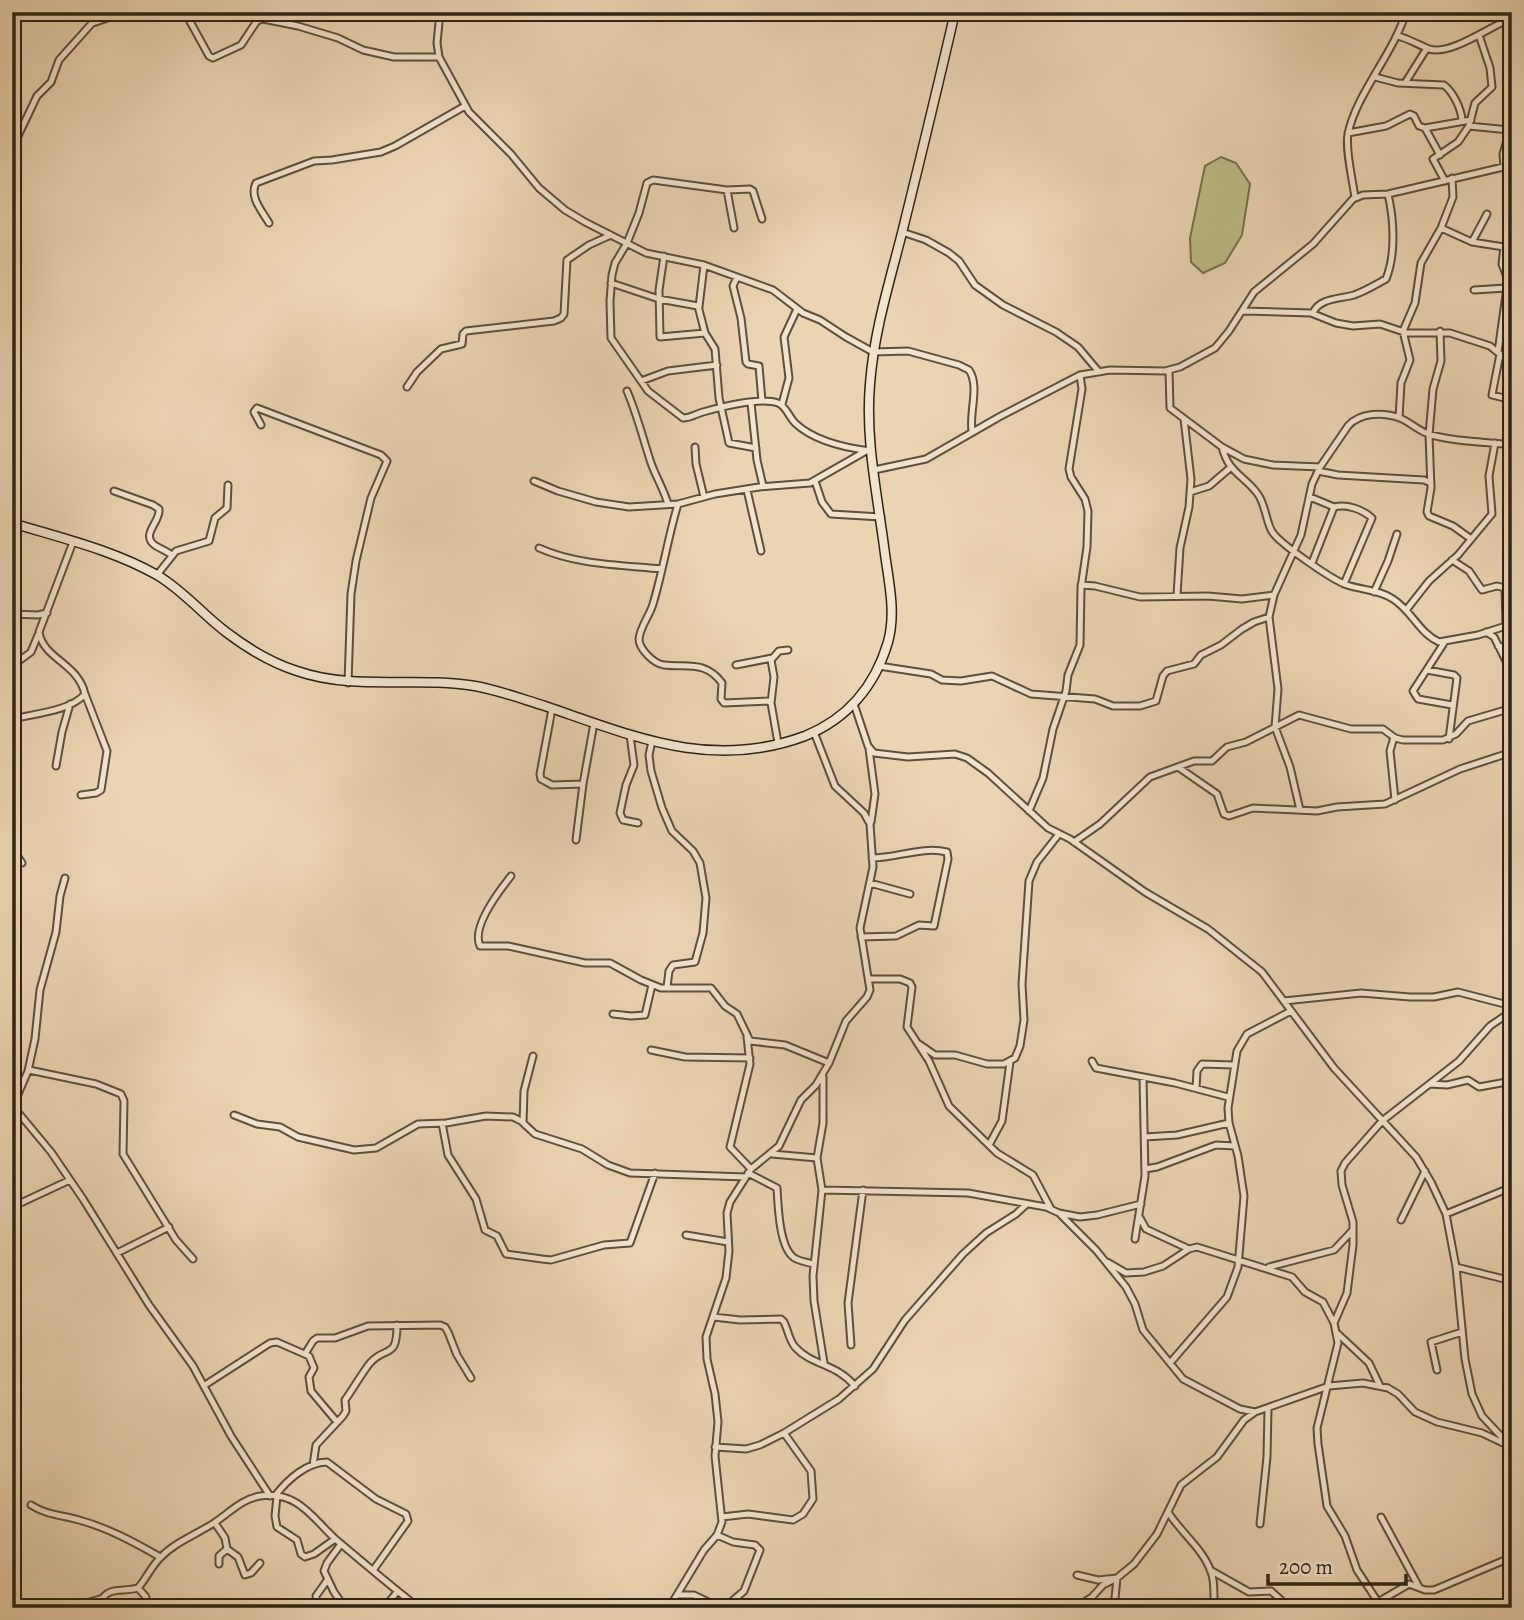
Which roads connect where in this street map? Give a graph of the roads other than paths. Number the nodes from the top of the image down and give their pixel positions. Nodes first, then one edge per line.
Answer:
1 (92, 12) edge
2 (125, 12) edge
3 (446, 12) edge
4 (956, 12) edge
5 (1406, 12) edge
6 (440, 14) edge
7 (187, 16) dead end
8 (1512, 18) edge
9 (93, 23) junction
10 (1479, 35) junction
11 (1398, 36) junction
12 (1427, 48) junction
13 (439, 57) junction
14 (1375, 78) junction
15 (1405, 83) junction
16 (465, 106) junction
17 (1462, 120) junction
18 (1470, 123) junction
19 (1512, 123) edge
20 (1425, 128) junction
21 (1509, 130) junction
22 (1348, 133) junction
23 (12, 142) edge
24 (1440, 155) junction
25 (1512, 165) edge
26 (1504, 166) junction
27 (1452, 178) junction
28 (1445, 181) junction
29 (727, 190) junction
30 (1388, 194) junction
31 (1355, 198) junction
32 (1488, 214) dead end
33 (762, 219) dead end
34 (269, 223) dead end
35 (734, 228) dead end
36 (1441, 228) junction
37 (902, 232) junction
38 (611, 235) junction
39 (1472, 242) junction
40 (627, 243) junction
41 (664, 256) junction
42 (704, 265) junction
43 (737, 277) junction
44 (611, 283) junction
45 (1506, 288) junction
46 (1474, 290) dead end
47 (659, 299) junction
48 (699, 307) junction
49 (797, 309) junction
50 (1242, 311) junction
51 (1313, 313) junction
52 (1512, 329) edge
53 (1501, 330) junction
54 (1403, 331) junction
55 (1440, 331) junction
56 (705, 332) junction
57 (873, 352) junction
58 (1499, 353) junction
59 (1512, 364) edge
60 (717, 365) junction
61 (1169, 371) junction
62 (1100, 372) junction
63 (1080, 375) junction
64 (641, 381) junction
65 (407, 387) dead end
66 (627, 391) dead end
67 (1508, 399) dead end
68 (762, 401) junction
69 (751, 403) junction
70 (782, 404) junction
71 (721, 408) junction
72 (1399, 418) junction
73 (1184, 419) junction
74 (261, 425) dead end
75 (972, 431) junction
76 (1429, 435) junction
77 (1494, 443) junction
78 (695, 446) dead end
79 (1512, 446) edge
80 (1222, 447) junction
81 (756, 448) junction
82 (869, 451) junction
83 (1230, 468) junction
84 (1319, 469) junction
85 (874, 470) junction
86 (534, 481) dead end
87 (815, 481) junction
88 (1431, 483) junction
89 (228, 485) dead end
90 (763, 486) junction
91 (747, 489) junction
92 (114, 491) dead end
93 (1189, 492) junction
94 (1310, 496) junction
95 (704, 497) junction
96 (668, 504) junction
97 (678, 504) junction
98 (1334, 507) junction
99 (881, 517) junction
100 (12, 523) edge
101 (1397, 534) dead end
102 (1471, 539) junction
103 (74, 542) junction
104 (539, 548) dead end
105 (761, 551) dead end
106 (1294, 551) junction
107 (172, 555) junction
108 (1452, 560) junction
109 (1312, 564) junction
110 (662, 569) junction
111 (157, 575) junction
112 (1344, 584) junction
113 (1081, 585) junction
114 (1374, 592) junction
115 (1177, 595) junction
116 (1274, 595) junction
117 (1408, 609) junction
118 (47, 613) junction
119 (12, 614) edge
120 (1269, 617) junction
121 (1509, 625) edge
122 (39, 632) junction
123 (1486, 632) junction
124 (1444, 643) junction
125 (1498, 646) junction
126 (788, 650) dead end
127 (1512, 650) edge
128 (772, 658) junction
129 (736, 664) dead end
130 (12, 666) edge
131 (879, 666) junction
132 (1427, 670) junction
133 (1512, 673) edge
134 (348, 683) junction
135 (85, 694) junction
136 (1064, 696) junction
137 (771, 703) junction
138 (70, 704) junction
139 (854, 704) junction
140 (1452, 705) junction
141 (1512, 708) edge
142 (552, 709) junction
143 (12, 719) edge
144 (594, 723) junction
145 (1275, 727) junction
146 (814, 732) junction
147 (630, 735) junction
148 (1394, 737) junction
149 (1449, 739) junction
150 (652, 741) junction
151 (778, 743) junction
152 (869, 749) junction
153 (1512, 752) edge
154 (56, 766) dead end
155 (1178, 767) junction
156 (583, 784) junction
157 (81, 795) dead end
158 (1395, 800) junction
159 (1300, 810) junction
160 (1029, 811) junction
161 (638, 823) dead end
162 (870, 824) junction
163 (1059, 834) junction
164 (576, 840) dead end
165 (1074, 842) junction
166 (12, 848) edge
167 (872, 858) junction
168 (22, 863) dead end
169 (510, 876) dead end
170 (65, 878) dead end
171 (870, 883) junction
172 (910, 894) dead end
173 (861, 937) junction
174 (869, 979) junction
175 (652, 985) junction
176 (667, 988) junction
177 (1284, 1001) junction
178 (1512, 1008) edge
179 (1291, 1011) junction
180 (613, 1014) dead end
181 (747, 1037) junction
182 (919, 1044) junction
183 (651, 1051) dead end
184 (533, 1056) dead end
185 (750, 1058) junction
186 (1092, 1061) dead end
187 (1010, 1062) junction
188 (829, 1063) junction
189 (1233, 1065) junction
190 (29, 1070) junction
191 (823, 1073) junction
192 (1143, 1077) junction
193 (1512, 1081) edge
194 (1430, 1084) junction
195 (1196, 1088) junction
196 (1228, 1097) junction
197 (13, 1106) edge
198 (234, 1115) dead end
199 (20, 1116) junction
200 (1382, 1121) junction
201 (442, 1123) junction
202 (523, 1123) junction
203 (1229, 1123) junction
204 (12, 1134) edge
205 (1145, 1137) junction
206 (989, 1145) junction
207 (1235, 1146) junction
208 (772, 1154) junction
209 (817, 1158) junction
210 (1145, 1169) junction
211 (1425, 1171) junction
212 (655, 1173) junction
213 (749, 1173) junction
214 (70, 1180) junction
215 (1512, 1187) edge
216 (822, 1190) junction
217 (863, 1190) junction
218 (1027, 1204) junction
219 (1141, 1204) junction
220 (12, 1207) edge
221 (1051, 1209) junction
222 (1059, 1213) junction
223 (1446, 1214) junction
224 (1140, 1217) junction
225 (1401, 1220) dead end
226 (169, 1227) junction
227 (1354, 1229) junction
228 (686, 1235) dead end
229 (1135, 1239) dead end
230 (728, 1242) junction
231 (1189, 1249) junction
232 (117, 1253) junction
233 (193, 1259) dead end
234 (1239, 1259) junction
235 (1105, 1261) junction
236 (813, 1264) junction
237 (1266, 1267) junction
238 (1456, 1267) junction
239 (1512, 1281) edge
240 (713, 1317) junction
241 (1334, 1323) junction
242 (397, 1325) junction
243 (1462, 1332) junction
244 (1337, 1334) junction
245 (851, 1346) dead end
246 (305, 1354) junction
247 (824, 1363) junction
248 (1170, 1363) junction
249 (1437, 1370) dead end
250 (471, 1378) dead end
251 (205, 1385) junction
252 (855, 1386) junction
253 (1328, 1386) junction
254 (1380, 1386) junction
255 (1268, 1409) junction
256 (1255, 1412) junction
257 (337, 1423) junction
258 (784, 1433) junction
259 (715, 1447) junction
260 (1510, 1447) edge
261 (313, 1465) junction
262 (1512, 1490) edge
263 (274, 1496) junction
264 (1512, 1499) edge
265 (31, 1505) dead end
266 (1168, 1512) junction
267 (722, 1517) junction
268 (1381, 1517) dead end
269 (215, 1522) junction
270 (1260, 1524) dead end
271 (717, 1535) junction
272 (335, 1539) junction
273 (341, 1544) junction
274 (227, 1549) junction
275 (160, 1557) junction
276 (1512, 1557) edge
277 (260, 1563) dead end
278 (219, 1564) dead end
279 (374, 1570) junction
280 (1210, 1570) junction
281 (1077, 1575) dead end
282 (1117, 1578) junction
283 (328, 1579) junction
284 (1419, 1587) junction
285 (138, 1588) junction
286 (397, 1592) junction
287 (678, 1595) junction
288 (100, 1598) junction
289 (1378, 1602) junction
290 (69, 1608) edge
291 (97, 1608) edge
292 (145, 1608) edge
293 (321, 1608) edge
294 (345, 1608) edge
295 (384, 1608) edge
296 (419, 1608) edge
297 (668, 1608) edge
298 (722, 1608) edge
299 (1075, 1608) edge
300 (1110, 1608) edge
301 (1215, 1608) edge
302 (1290, 1608) edge
303 (1357, 1608) edge
304 (1386, 1608) edge

1 - 9 street
2 - 9 street
3 - 6 street
4 - 37 main road
5 - 11 street
6 - 13 street
7 - 13 street
8 - 10 street
9 - 23 street
10 - 12 street
10 - 18 street
11 - 12 street
11 - 14 street
12 - 15 street
13 - 16 street
14 - 15 street
14 - 22 street
15 - 17 street
16 - 34 street
16 - 38 street
17 - 18 street
17 - 20 street
18 - 21 street
18 - 24 street
19 - 21 street
20 - 22 street
20 - 24 street
21 - 26 street
22 - 31 street
24 - 28 street
25 - 26 street
26 - 27 street
27 - 28 street
27 - 36 street
28 - 30 street
29 - 33 street
29 - 35 street
29 - 40 street
30 - 31 street
30 - 51 street
31 - 50 street
32 - 39 street
36 - 39 street
36 - 54 street
37 - 57 main road
37 - 62 street
38 - 40 street
38 - 65 street
39 - 45 street
40 - 41 street
40 - 44 street
41 - 42 street
41 - 47 street
42 - 43 street
42 - 48 street
43 - 49 street
43 - 68 street
44 - 47 street
44 - 64 street
45 - 46 street
45 - 53 street
47 - 48 street
47 - 56 street
48 - 56 street
49 - 57 street
49 - 70 street
50 - 51 street
50 - 61 street
51 - 54 street
52 - 53 street
53 - 58 street
54 - 55 street
54 - 72 street
55 - 58 street
55 - 76 street
56 - 60 street
57 - 75 street
57 - 82 main road
58 - 59 street
58 - 67 street
60 - 64 street
60 - 71 street
61 - 62 street
61 - 73 street
62 - 63 street
63 - 75 street
63 - 113 street
64 - 71 street
66 - 96 street
68 - 69 street
68 - 70 street
69 - 71 street
69 - 81 street
70 - 82 street
71 - 81 street
72 - 76 street
72 - 84 street
73 - 80 street
73 - 93 street
74 - 134 street
75 - 85 street
76 - 77 street
76 - 88 street
77 - 79 street
77 - 102 street
78 - 95 street
80 - 83 street
80 - 84 street
81 - 90 street
82 - 85 main road
82 - 87 street
83 - 93 street
83 - 106 street
84 - 88 street
84 - 94 street
85 - 99 main road
86 - 96 street
87 - 90 street
87 - 99 street
88 - 102 street
89 - 107 street
90 - 91 street
91 - 95 street
91 - 105 street
92 - 107 street
93 - 115 street
94 - 98 street
94 - 106 street
95 - 97 street
96 - 97 street
97 - 110 street
98 - 109 street
98 - 112 street
99 - 131 main road
100 - 103 main road
101 - 114 street
102 - 108 street
103 - 111 main road
103 - 118 street
104 - 110 street
106 - 109 street
106 - 116 street
107 - 111 street
108 - 117 street
108 - 121 street
109 - 112 street
110 - 137 street
111 - 134 main road
112 - 114 street
113 - 115 street
113 - 136 street
114 - 117 street
115 - 116 street
116 - 120 street
117 - 124 street
118 - 119 street
118 - 122 street
120 - 136 street
120 - 145 street
121 - 123 street
122 - 130 street
122 - 135 street
123 - 124 street
123 - 125 street
124 - 132 street
125 - 127 street
125 - 133 street
126 - 128 street
128 - 129 street
128 - 137 street
131 - 136 street
131 - 139 main road
132 - 140 street
132 - 140 street
134 - 142 main road
135 - 138 street
135 - 157 street
136 - 160 street
137 - 151 street
138 - 143 street
138 - 154 street
139 - 146 main road
139 - 152 street
140 - 149 street
141 - 149 street
142 - 144 main road
142 - 156 street
144 - 147 main road
144 - 156 street
145 - 148 street
145 - 155 street
145 - 159 street
146 - 151 main road
146 - 162 street
147 - 150 main road
147 - 161 street
148 - 149 street
148 - 158 street
150 - 151 main road
150 - 176 street
152 - 160 street
152 - 162 street
153 - 158 street
155 - 159 street
155 - 165 street
156 - 164 street
158 - 159 street
160 - 163 street
162 - 167 street
163 - 165 street
163 - 187 street
165 - 177 street
166 - 168 street
167 - 171 street
167 - 173 street
169 - 175 street
170 - 190 street
171 - 172 street
171 - 173 street
173 - 174 street
174 - 182 street
174 - 188 street
175 - 176 street
175 - 180 street
176 - 181 street
177 - 178 street
177 - 179 street
178 - 194 street
179 - 189 street
179 - 200 street
181 - 185 street
181 - 188 street
182 - 187 street
182 - 206 street
183 - 185 street
184 - 202 street
185 - 213 street
186 - 192 street
187 - 206 street
188 - 191 street
189 - 195 street
189 - 196 street
190 - 197 street
190 - 226 street
191 - 208 street
191 - 209 street
192 - 195 street
192 - 205 street
193 - 194 street
194 - 200 street
195 - 196 street
196 - 203 street
197 - 199 street
198 - 201 street
199 - 204 street
199 - 214 street
200 - 211 street
200 - 227 street
201 - 202 street
201 - 212 street
202 - 212 street
203 - 205 street
203 - 207 street
205 - 210 street
206 - 221 street
207 - 210 street
207 - 234 street
208 - 209 street
208 - 213 street
209 - 216 street
210 - 219 street
211 - 223 street
211 - 225 street
212 - 213 street
213 - 230 street
213 - 236 street
214 - 220 street
214 - 232 street
215 - 223 street
216 - 217 street
216 - 236 street
217 - 218 street
217 - 245 street
218 - 221 street
218 - 252 street
219 - 222 street
219 - 224 street
221 - 222 street
222 - 235 street
223 - 238 street
224 - 229 street
224 - 231 street
226 - 232 street
226 - 233 street
227 - 237 street
227 - 241 street
228 - 230 street
230 - 240 street
231 - 234 street
231 - 235 street
232 - 251 street
234 - 237 street
234 - 248 street
235 - 248 street
236 - 247 street
237 - 241 street
238 - 239 street
238 - 243 street
240 - 247 street
240 - 259 street
241 - 244 street
242 - 246 street
242 - 250 street
242 - 257 street
243 - 249 street
243 - 260 street
244 - 253 street
244 - 254 street
246 - 251 street
246 - 257 street
247 - 252 street
248 - 256 street
251 - 263 street
252 - 258 street
253 - 254 street
253 - 255 street
253 - 289 street
254 - 260 street
255 - 256 street
255 - 270 street
256 - 266 street
257 - 261 street
258 - 259 street
258 - 267 street
259 - 267 street
261 - 263 street
261 - 279 street
262 - 264 street
263 - 269 street
263 - 272 street
263 - 272 street
265 - 275 street
266 - 280 street
266 - 282 street
267 - 271 street
268 - 284 street
269 - 274 street
269 - 275 street
271 - 287 street
271 - 298 street
272 - 273 street
273 - 279 street
273 - 283 street
274 - 277 street
274 - 278 street
275 - 285 street
276 - 284 street
279 - 286 street
280 - 301 street
280 - 302 street
281 - 282 street
282 - 299 street
282 - 300 street
283 - 293 street
283 - 294 street
284 - 289 street
285 - 288 street
285 - 292 street
286 - 295 street
286 - 296 street
287 - 297 street
287 - 298 street
288 - 290 street
288 - 291 street
289 - 303 street
289 - 304 street

